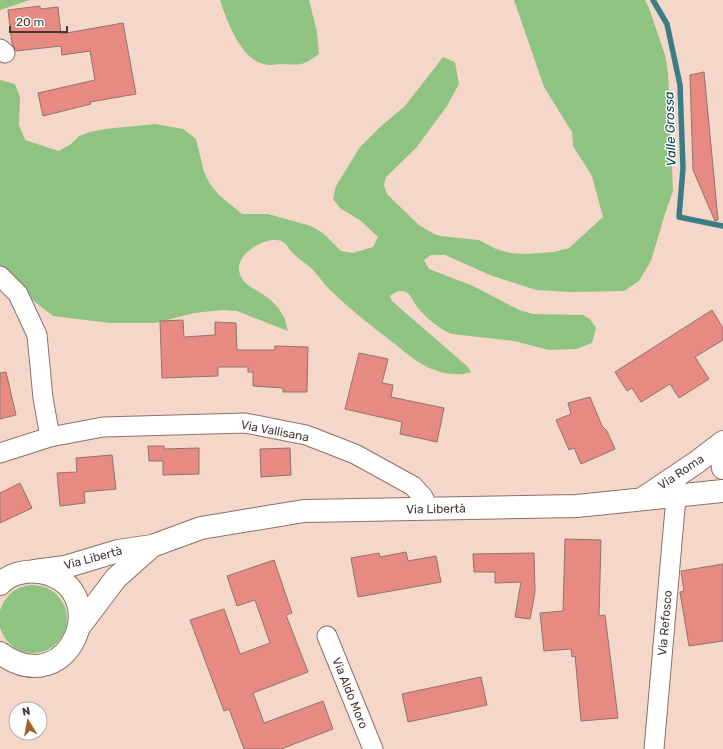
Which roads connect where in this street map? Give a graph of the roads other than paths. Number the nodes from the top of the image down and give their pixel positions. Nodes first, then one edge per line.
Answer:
1 (0, 276) edge
2 (50, 437) junction
3 (722, 443) edge
4 (0, 453) edge
5 (723, 468) edge
6 (723, 491) edge
7 (676, 497) junction
8 (642, 499) junction
9 (429, 509) junction
10 (152, 546) junction
11 (34, 571) junction
12 (0, 583) edge
13 (79, 627) junction
14 (327, 636) dead end
15 (0, 654) edge
16 (373, 749) edge
17 (654, 749) edge

1 - 2 street
2 - 4 street, Via Vallisana
2 - 9 street, Via Vallisana
3 - 5 main road, Via Roma
3 - 8 main road, Via Roma
6 - 7 main road, Via Libertà
7 - 8 main road, Via Libertà
7 - 17 street, Via Refosco
8 - 9 main road, Via Libertà
9 - 10 main road, Via Libertà
10 - 11 main road, Via Libertà
10 - 13 main road, Via Libertà
11 - 12 main road, Via Libertà
11 - 13 main road
13 - 15 main road
14 - 16 street, Via Aldo Moro

